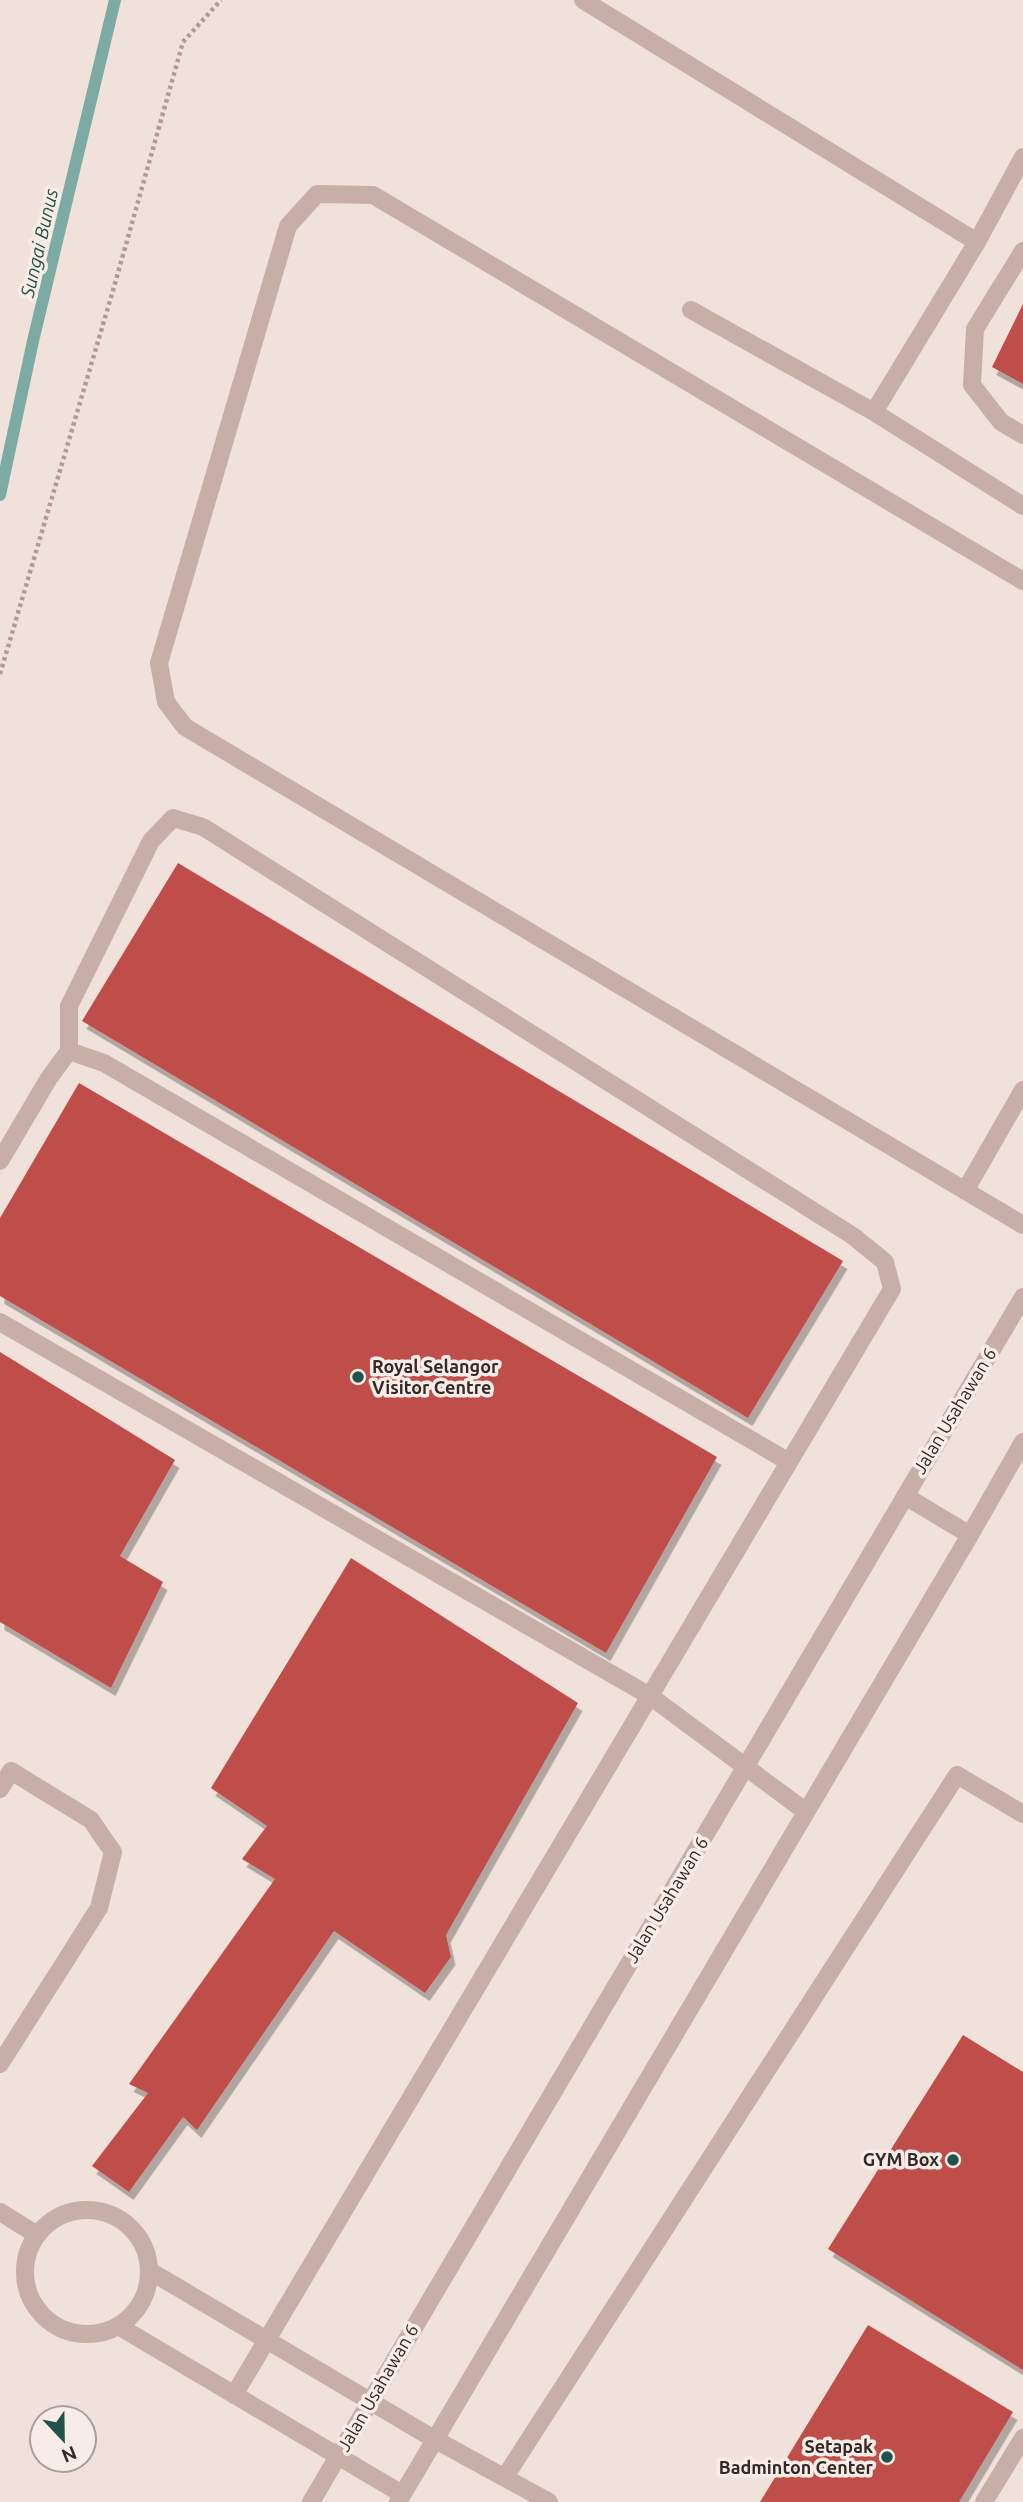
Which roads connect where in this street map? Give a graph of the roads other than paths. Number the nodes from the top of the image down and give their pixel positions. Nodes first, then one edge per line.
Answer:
1 (583, 0) edge
2 (1023, 157) edge
3 (977, 242) junction
4 (1023, 251) edge
5 (691, 310) dead end
6 (874, 412) junction
7 (1023, 435) edge
8 (1023, 506) edge
9 (1023, 581) edge
10 (69, 1051) junction
11 (1023, 1090) edge
12 (0, 1161) edge
13 (965, 1191) junction
14 (1023, 1225) edge
15 (1023, 1297) edge
16 (0, 1322) edge
17 (1023, 1442) edge
18 (789, 1462) junction
19 (905, 1496) junction
20 (970, 1535) junction
21 (650, 1696) junction
22 (746, 1767) junction
23 (5, 1768) edge
24 (0, 1789) edge
25 (805, 1811) junction
26 (1023, 1814) edge
27 (0, 2064) edge
28 (0, 2212) edge
29 (37, 2235) junction
30 (150, 2271) junction
31 (120, 2327) junction
32 (267, 2340) junction
33 (234, 2395) junction
34 (370, 2401) junction
35 (1023, 2438) edge
36 (434, 2439) junction
37 (338, 2456) junction
38 (505, 2477) junction
39 (400, 2498) edge
40 (311, 2502) edge
41 (549, 2502) edge
42 (984, 2502) edge

1 - 3 street
2 - 3 street
3 - 6 street
4 - 7 street
5 - 6 street
6 - 8 street
9 - 13 street
10 - 12 street
10 - 18 street
10 - 18 street
11 - 13 street
13 - 14 street
15 - 19 street, Jalan Usahawan 6
16 - 21 street
17 - 20 street
18 - 21 street
19 - 20 street
19 - 22 street, Jalan Usahawan 6
20 - 25 street
21 - 22 street
21 - 32 street
22 - 25 street
22 - 34 street, Jalan Usahawan 6
23 - 24 street
23 - 27 street
25 - 36 street
26 - 38 street
28 - 29 street
29 - 30 street
29 - 31 street
30 - 31 street
30 - 32 street
31 - 33 street
32 - 33 street
32 - 34 street
33 - 37 street
34 - 36 street
34 - 37 street, Jalan Usahawan 6
35 - 42 street
36 - 38 street
36 - 39 street
37 - 39 street
37 - 40 street, Jalan Usahawan 6
38 - 41 street

